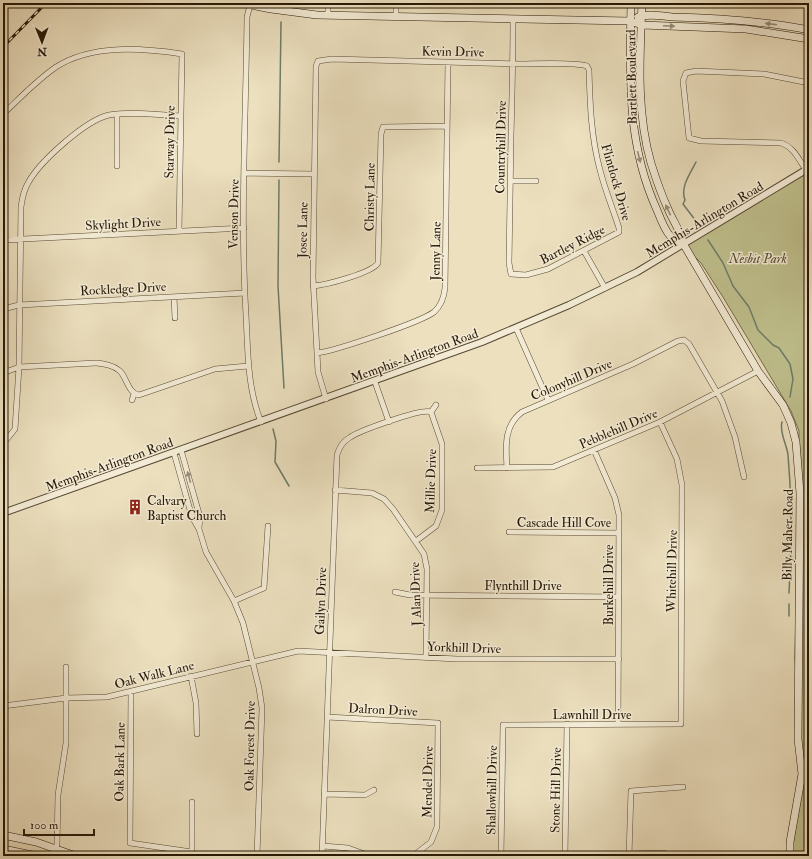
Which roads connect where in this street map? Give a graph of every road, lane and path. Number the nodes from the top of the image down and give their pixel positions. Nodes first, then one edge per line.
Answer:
1 (241, 3) edge
2 (328, 3) edge
3 (396, 3) edge
4 (631, 3) edge
5 (642, 3) edge
6 (250, 5) junction
7 (328, 15) junction
8 (641, 16) junction
9 (396, 17) junction
10 (513, 20) junction
11 (630, 21) junction
12 (642, 25) junction
13 (809, 30) edge
14 (809, 39) edge
15 (318, 60) joint
16 (448, 62) junction
17 (512, 64) junction
18 (588, 67) joint
19 (809, 82) edge
20 (3, 114) edge
21 (117, 114) junction
22 (180, 116) junction
23 (448, 126) junction
24 (646, 140) junction
25 (635, 142) junction
26 (117, 166) dead end
27 (807, 169) edge
28 (245, 173) junction
29 (314, 174) junction
30 (511, 181) junction
31 (536, 181) dead end
32 (244, 228) junction
33 (179, 231) junction
34 (619, 232) joint
35 (20, 239) junction
36 (3, 240) edge
37 (684, 245) junction
38 (584, 251) junction
39 (511, 274) joint
40 (313, 286) junction
41 (605, 288) junction
42 (244, 293) junction
43 (174, 297) junction
44 (19, 305) junction
45 (3, 309) edge
46 (174, 318) dead end
47 (516, 328) junction
48 (317, 353) junction
49 (248, 366) junction
50 (19, 367) junction
51 (758, 371) junction
52 (3, 373) edge
53 (375, 382) junction
54 (717, 392) junction
55 (134, 394) junction
56 (326, 399) junction
57 (132, 400) dead end
58 (548, 400) junction
59 (436, 405) dead end
60 (431, 412) junction
61 (260, 422) junction
62 (389, 422) junction
63 (660, 422) junction
64 (3, 441) edge
65 (181, 450) junction
66 (594, 450) junction
67 (174, 453) junction
68 (477, 468) dead end
69 (507, 468) junction
70 (744, 477) dead end
71 (335, 490) junction
72 (3, 513) edge
73 (268, 526) dead end
74 (199, 529) junction
75 (509, 532) dead end
76 (619, 533) junction
77 (416, 541) junction
78 (395, 592) dead end
79 (427, 596) junction
80 (619, 597) junction
81 (234, 601) junction
82 (309, 652) joint
83 (329, 654) junction
84 (426, 657) junction
85 (619, 659) junction
86 (252, 661) junction
87 (66, 666) dead end
88 (191, 676) junction
89 (131, 691) junction
90 (66, 698) junction
91 (3, 706) edge
92 (327, 717) junction
93 (438, 723) joint
94 (567, 724) junction
95 (681, 724) joint
96 (503, 725) joint
97 (618, 725) junction
98 (197, 734) dead end
99 (683, 787) dead end
100 (374, 790) dead end
101 (324, 794) junction
102 (192, 802) dead end
103 (3, 835) edge
104 (323, 846) junction
105 (56, 848) junction
106 (3, 849) edge
107 (664, 852) dead end
108 (192, 854) edge
109 (629, 855) edge
110 (36, 856) edge
111 (54, 856) edge
112 (76, 856) edge
113 (257, 856) edge
114 (322, 856) edge
115 (370, 856) edge
116 (413, 856) edge
117 (501, 856) edge
118 (565, 856) edge
119 (790, 856) edge

1 - 6 main road
2 - 7 street
3 - 9 street
4 - 11 main road, Bartlett Boulevard
5 - 8 main road, Bartlett Boulevard
6 - 7 main road
6 - 28 street, Venson Drive
7 - 9 main road
8 - 11 main road
8 - 12 main road, Bartlett Boulevard
13 -> 8 main road
9 - 10 main road
10 - 11 main road
10 - 17 street, Countryhill Drive
11 - 12 main road
11 - 25 main road, Bartlett Boulevard
12 -> 14 main road
12 - 24 main road, Bartlett Boulevard
15 - 16 street, Kevin Drive
15 - 29 street, Josee Lane
16 - 17 street, Kevin Drive
16 - 23 street, Jenny Lane
17 - 18 street, Kevin Drive
17 - 30 street, Countryhill Drive
18 - 34 street, Flintlock Drive
19 - 27 street
20 - 22 street, Starway Drive
21 - 22 street
21 - 26 street
21 - 35 street
22 - 33 street, Starway Drive
23 - 40 street, Christy Lane
23 - 48 street, Jenny Lane
24 - 25 main road
37 -> 24 main road, Bartlett Boulevard
25 -> 37 main road, Bartlett Boulevard
27 - 37 street, Memphis-Arlington Road
28 - 29 street
28 - 32 street, Venson Drive
29 - 40 street, Josee Lane
30 - 31 street
30 - 39 street, Countryhill Drive
32 - 33 street, Skylight Drive
32 - 42 street, Venson Drive
33 - 35 street, Skylight Drive
34 - 38 street, Bartley Ridge
35 - 36 street, Skylight Drive
35 - 44 street
37 - 41 street, Memphis-Arlington Road
37 - 51 main road, Billy Maher Road
38 - 39 street, Bartley Ridge
38 - 41 street
40 - 48 street, Josee Lane
41 - 47 street, Memphis-Arlington Road
42 - 43 street, Rockledge Drive
42 - 49 street, Venson Drive
43 - 44 street, Rockledge Drive
43 - 46 street
44 - 45 street, Rockledge Drive
44 - 50 street
47 - 53 street, Memphis-Arlington Road
47 - 58 street
48 - 56 street, Josee Lane
49 - 55 street
49 - 61 street, Venson Drive
50 - 52 street
50 - 55 street
50 - 64 street
51 - 54 street, Pebblehill Drive
51 - 119 main road, Billy Maher Road
53 - 56 street, Memphis-Arlington Road
53 - 62 street
54 - 58 street, Colonyhill Drive
54 - 63 street, Pebblehill Drive
54 - 70 street
55 - 57 street
56 - 61 street, Memphis-Arlington Road
58 - 69 street, Colonyhill Drive
59 - 60 street
60 - 62 street, Gailyn Drive
60 - 77 street, Millie Drive
61 - 65 street, Memphis-Arlington Road
62 - 71 street, Gailyn Drive
63 - 66 street, Pebblehill Drive
63 - 95 street, Whitehill Drive
65 - 67 street, Memphis-Arlington Road
74 -> 65 street, Oak Forest Drive
66 - 69 street, Pebblehill Drive
66 - 76 street, Burkehill Drive
67 - 72 street, Memphis-Arlington Road
67 - 74 street, Oak Forest Drive
68 - 69 street, Pebblehill Drive
71 - 77 street, J Alan Drive
71 - 83 street, Gailyn Drive
73 - 81 street
74 - 81 street, Oak Forest Drive
75 - 76 street, Cascade Hill Cove
76 - 80 street, Burkehill Drive
77 - 79 street, J Alan Drive
78 - 79 street, Flynthill Drive
79 - 80 street, Flynthill Drive
79 - 84 street, J Alan Drive
80 - 85 street, Burkehill Drive
81 - 86 street, Oak Forest Drive
82 - 83 street, Yorkhill Drive
82 - 86 street, Oak Walk Lane
83 - 84 street, Yorkhill Drive
83 - 92 street, Gailyn Drive
84 - 85 street, Yorkhill Drive
85 - 97 street, Burkehill Drive
86 - 88 street, Oak Walk Lane
86 - 113 street, Oak Forest Drive
87 - 90 street
88 - 89 street, Oak Walk Lane
88 - 98 street
89 - 90 street, Oak Walk Lane
89 - 108 street, Oak Bark Lane
90 - 91 street, Oak Walk Lane
90 - 105 street
92 - 93 street, Dalron Drive
92 - 101 street, Gailyn Drive
93 - 116 street, Mendel Drive
94 - 96 street, Lawnhill Drive
94 - 97 street, Lawnhill Drive
94 - 118 street, Stone Hill Drive
95 - 97 street, Lawnhill Drive
96 - 117 street, Shallowhill Drive
99 - 109 street
100 - 101 street
101 - 104 street, Gailyn Drive
102 - 108 street
103 - 105 main road
104 - 114 street, Gailyn Drive
104 - 115 street
105 - 111 street
105 - 112 main road
106 - 110 main road
107 - 109 street

